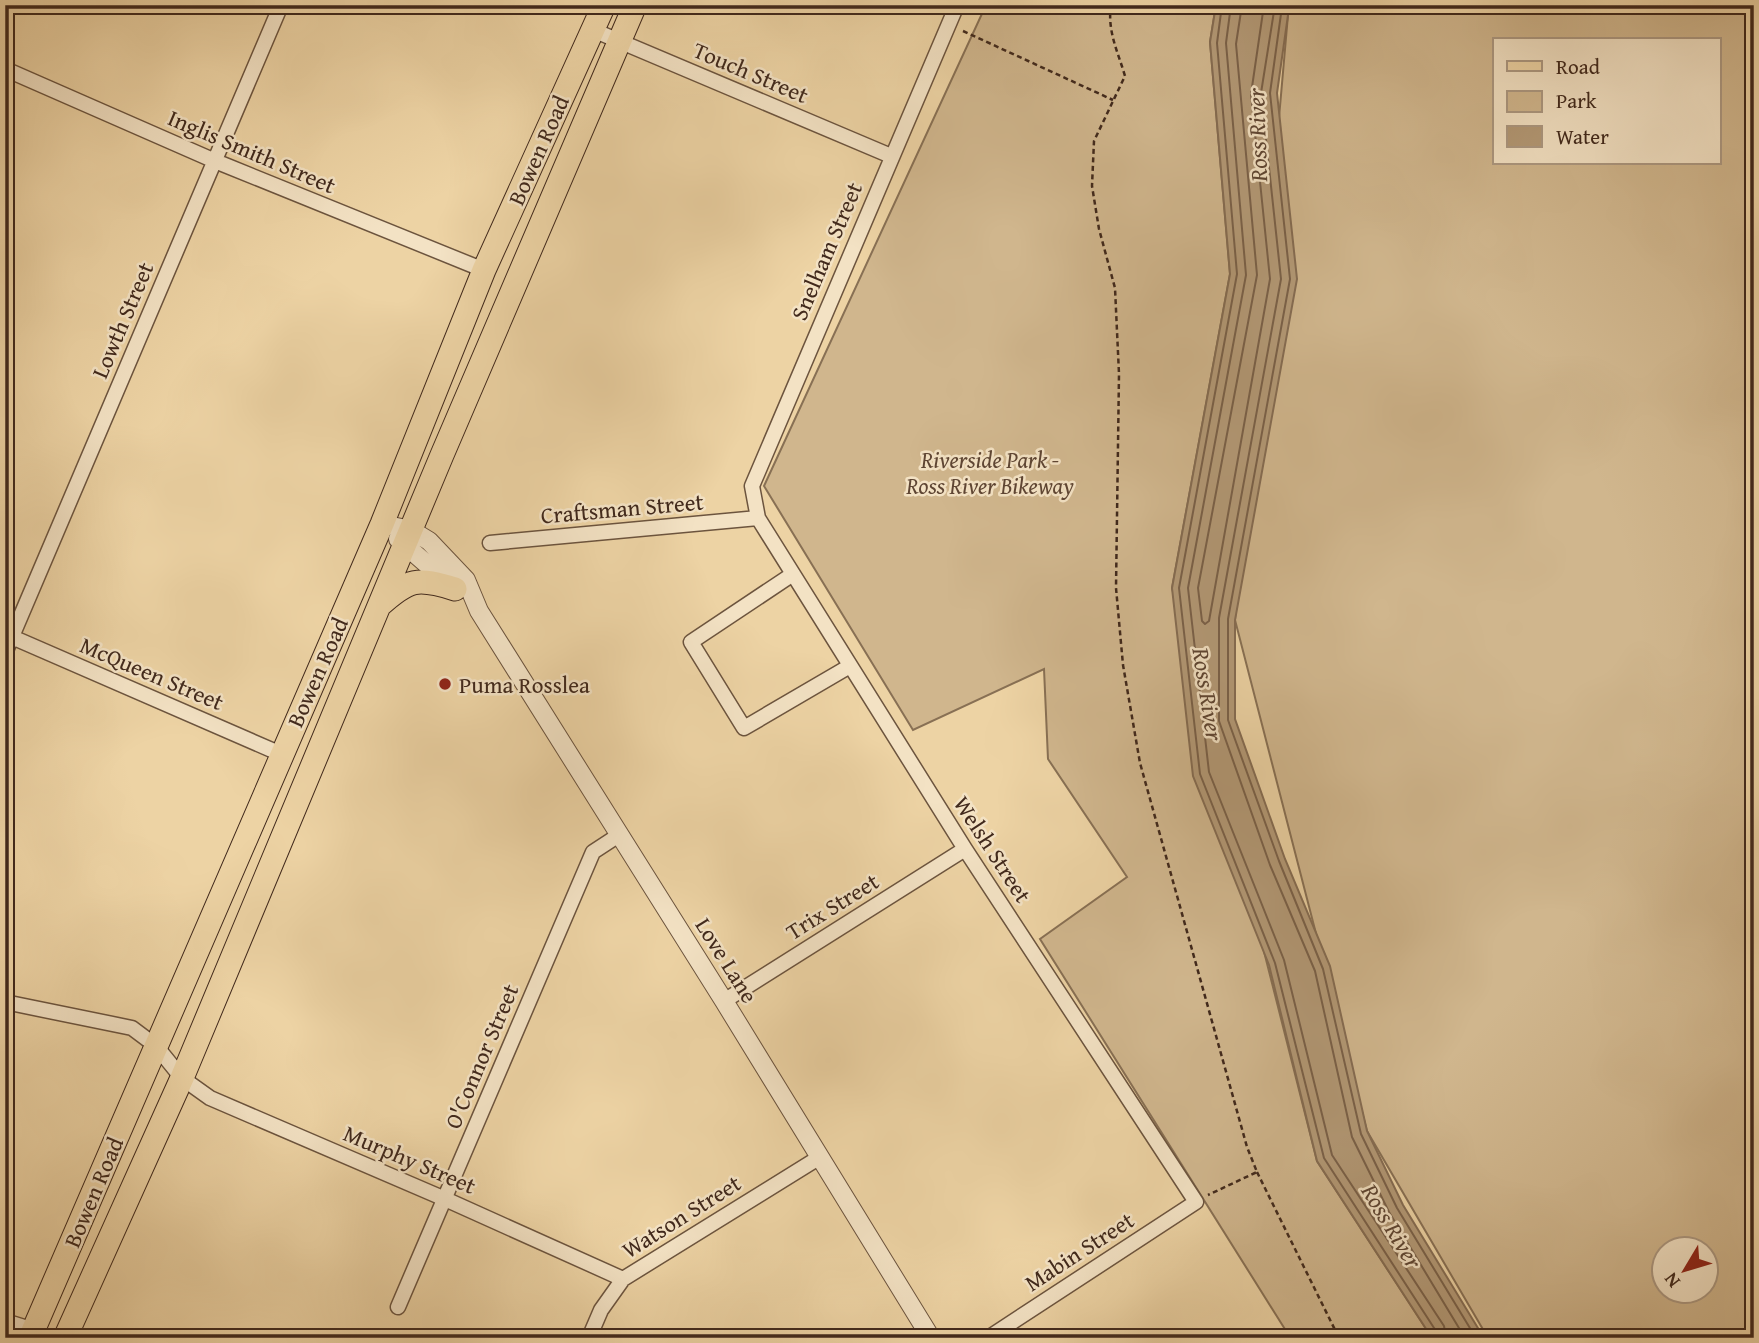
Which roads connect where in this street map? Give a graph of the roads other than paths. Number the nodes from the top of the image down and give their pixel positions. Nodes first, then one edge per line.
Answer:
1 (281, 5) edge
2 (604, 5) edge
3 (635, 5) edge
4 (957, 5) edge
5 (593, 30) junction
6 (619, 40) junction
7 (5, 69) edge
8 (891, 156) junction
9 (215, 161) junction
10 (484, 270) junction
11 (758, 518) junction
12 (382, 524) junction
13 (407, 537) junction
14 (490, 543) dead end
15 (793, 574) junction
16 (455, 589) junction
17 (378, 607) junction
18 (479, 611) junction
19 (9, 636) edge
20 (5, 653) edge
21 (850, 666) junction
22 (281, 754) junction
23 (619, 835) junction
24 (965, 849) junction
25 (724, 1001) junction
26 (5, 1002) edge
27 (156, 1046) junction
28 (182, 1078) junction
29 (820, 1157) junction
30 (445, 1199) junction
31 (1196, 1202) joint
32 (623, 1279) junction
33 (398, 1307) dead end
34 (5, 1321) edge
35 (32, 1334) edge
36 (65, 1338) edge
37 (589, 1338) edge
38 (931, 1338) edge
39 (988, 1338) edge

1 - 9 street, Lowth Street
2 - 5 main road, Bowen Road
3 - 6 main road, Bowen Road
4 - 8 street, Snelham Street
5 - 6 street, Touch Street
5 - 10 main road, Bowen Road
6 - 8 street, Touch Street
6 - 13 main road, Bowen Road
7 - 9 street, Inglis Smith Street
8 - 11 street, Snelham Street
9 - 10 street, Inglis Smith Street
9 - 19 street, Lowth Street
10 - 12 main road, Bowen Road
11 - 14 street, Craftsman Street
11 - 15 street, Welsh Street
12 - 13 street, Love Lane
12 - 22 main road, Bowen Road
13 - 16 street, Love Lane
13 - 17 main road, Bowen Road
13 - 18 street, Love Lane
15 - 21 street, Welsh Street
15 - 21 street
16 - 17 main road
16 - 18 street, Love Lane
17 - 28 main road, Bowen Road
18 - 23 street, Love Lane
19 - 20 street, Lowth Street
19 - 22 street, McQueen Street
21 - 24 street, Welsh Street
22 - 27 main road, Bowen Road
23 - 25 street, Love Lane
23 - 30 street, O'Connor Street
24 - 25 street, Trix Street
24 - 31 street, Welsh Street
25 - 29 street, Love Lane
26 - 27 street, Murphy Street
27 - 28 street, Murphy Street
27 - 35 main road, Bowen Road
28 - 30 street, Murphy Street
28 - 36 main road, Bowen Road
29 - 32 street, Watson Street
29 - 38 street, Love Lane
30 - 32 street, Murphy Street
30 - 33 street, O'Connor Street
31 - 39 street, Mabin Street
32 - 37 street, Watson Street
34 - 35 street

